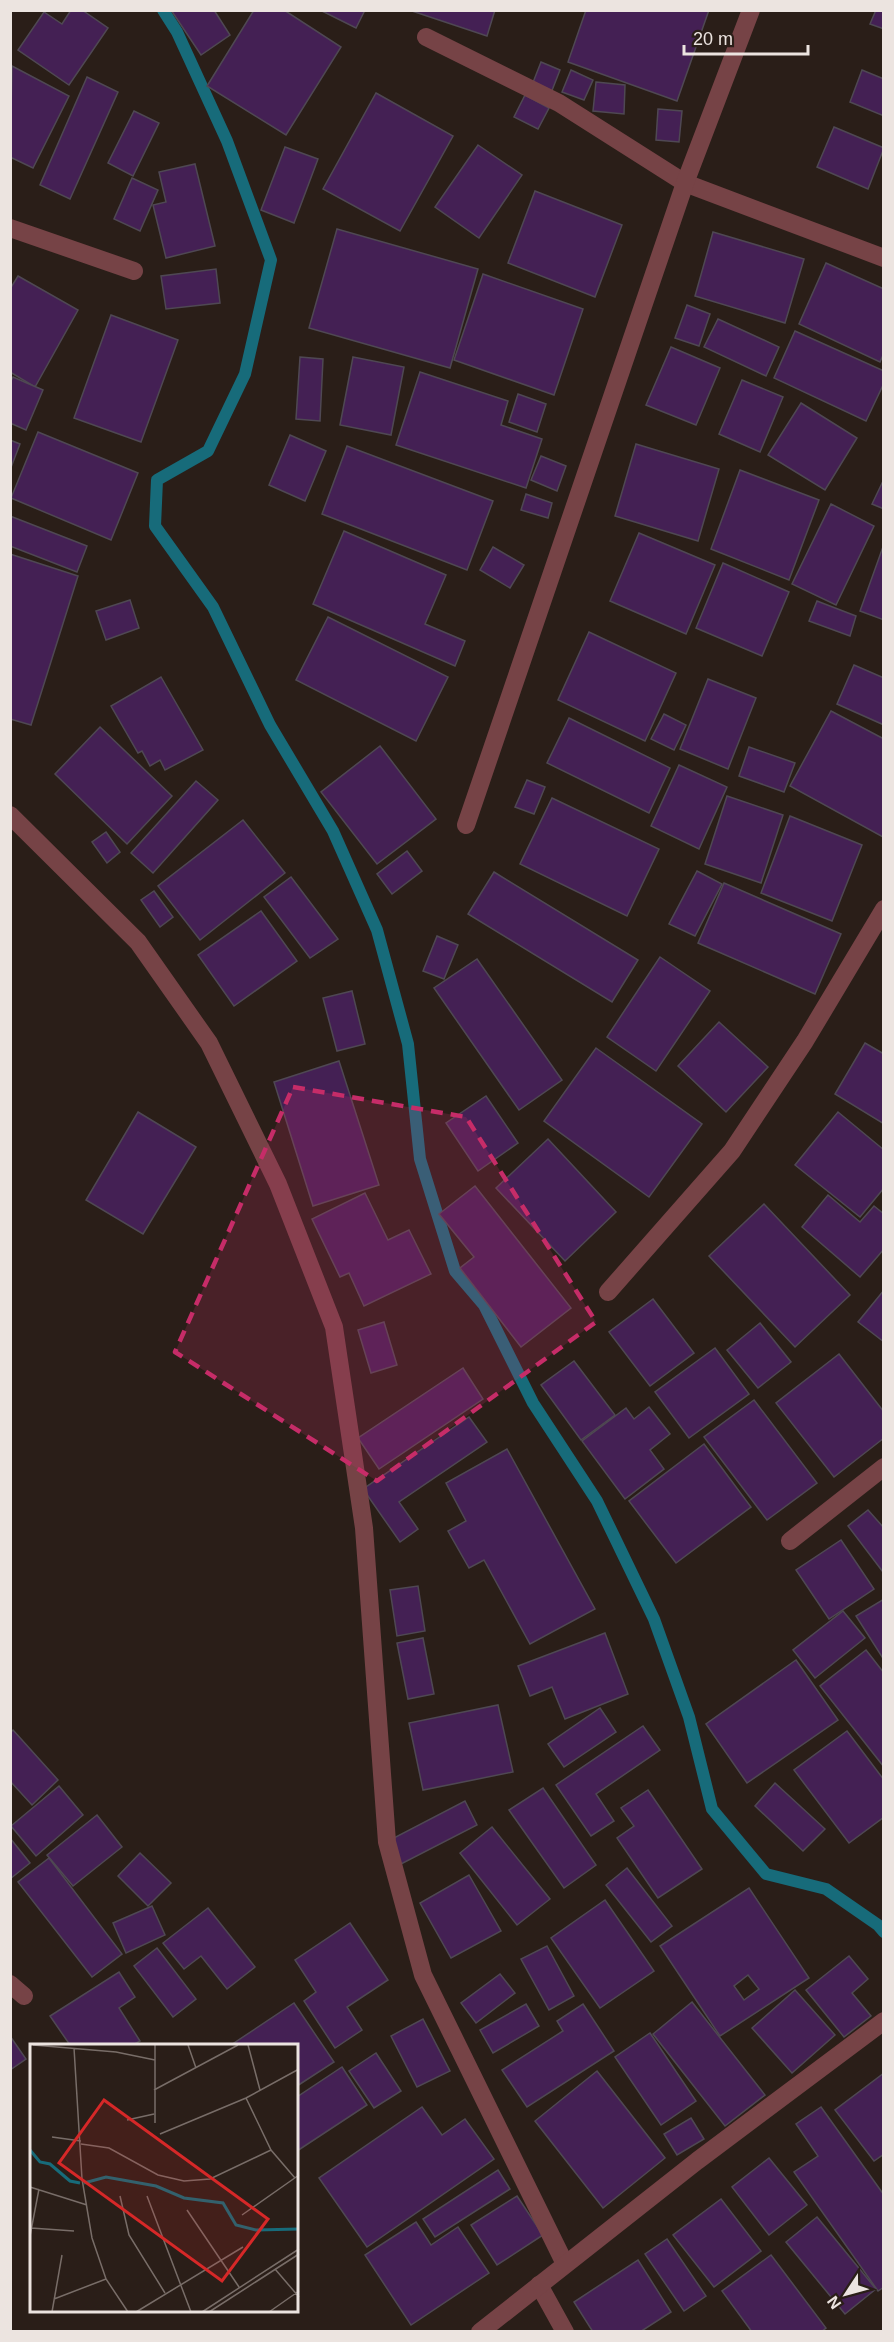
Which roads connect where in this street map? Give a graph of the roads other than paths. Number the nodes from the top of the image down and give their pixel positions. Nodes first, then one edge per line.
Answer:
1 (751, 10) edge
2 (426, 38) dead end
3 (685, 183) junction
4 (10, 228) edge
5 (884, 258) edge
6 (134, 271) dead end
7 (10, 815) edge
8 (466, 825) dead end
9 (884, 909) edge
10 (608, 1292) dead end
11 (884, 1467) edge
12 (790, 1541) dead end
13 (884, 2021) edge
14 (565, 2264) junction
15 (539, 2285) junction
16 (480, 2331) edge
17 (565, 2331) edge

1 - 3 street
2 - 3 street
3 - 5 street
3 - 8 street
4 - 6 street
7 - 14 street
9 - 10 street
11 - 12 street
13 - 14 street
14 - 15 street
15 - 16 street
15 - 17 street

